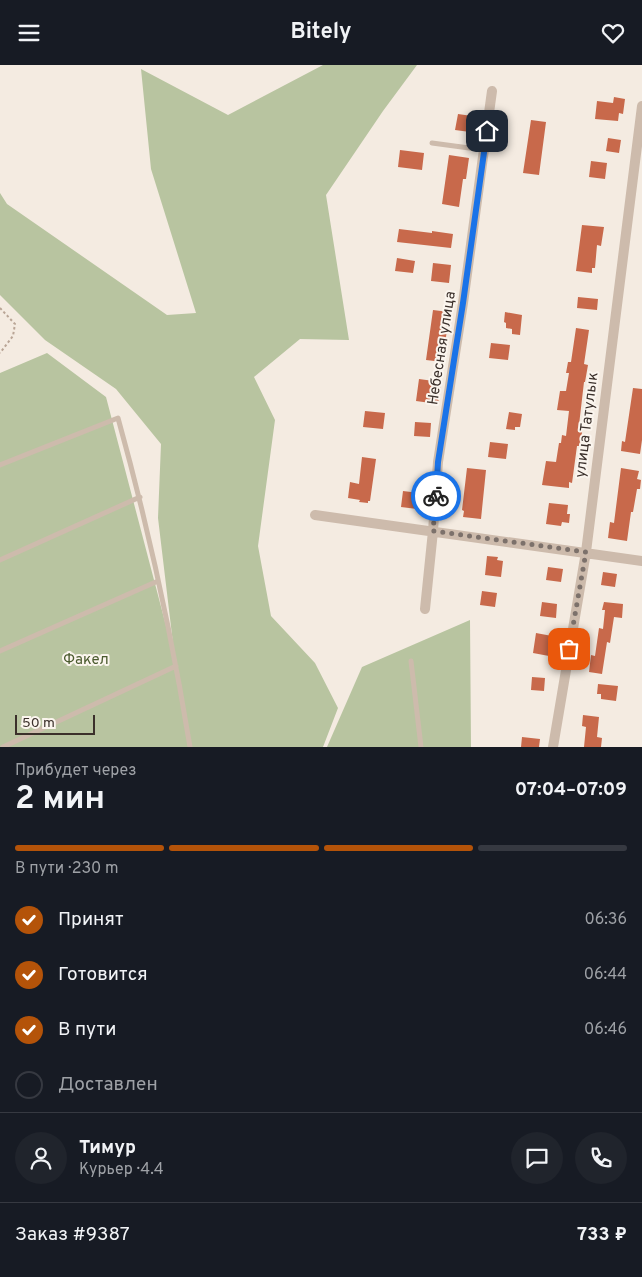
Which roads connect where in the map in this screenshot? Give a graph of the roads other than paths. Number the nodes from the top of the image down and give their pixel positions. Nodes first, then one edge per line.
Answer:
1 (492, 91) dead end
2 (642, 106) edge
3 (432, 143) dead end
4 (485, 150) junction
5 (0, 465) edge
6 (140, 497) junction
7 (314, 515) dead end
8 (433, 531) junction
9 (586, 552) junction
10 (0, 560) edge
11 (642, 561) edge
12 (158, 581) junction
13 (424, 609) dead end
14 (0, 651) edge
15 (411, 661) dead end
16 (176, 666) junction
17 (4, 747) edge
18 (190, 747) edge
19 (420, 747) edge
20 (553, 747) edge

1 - 4 street, Небесная улица
2 - 9 street, улица Татулык
3 - 4 lane
4 - 8 street, Небесная улица
5 - 6 lane
6 - 10 lane
6 - 12 lane
7 - 8 street
8 - 9 street
8 - 13 street, Небесная улица
9 - 11 street
9 - 20 street, улица Татулык
12 - 14 lane
12 - 16 lane
15 - 19 lane
16 - 17 lane
16 - 18 lane

